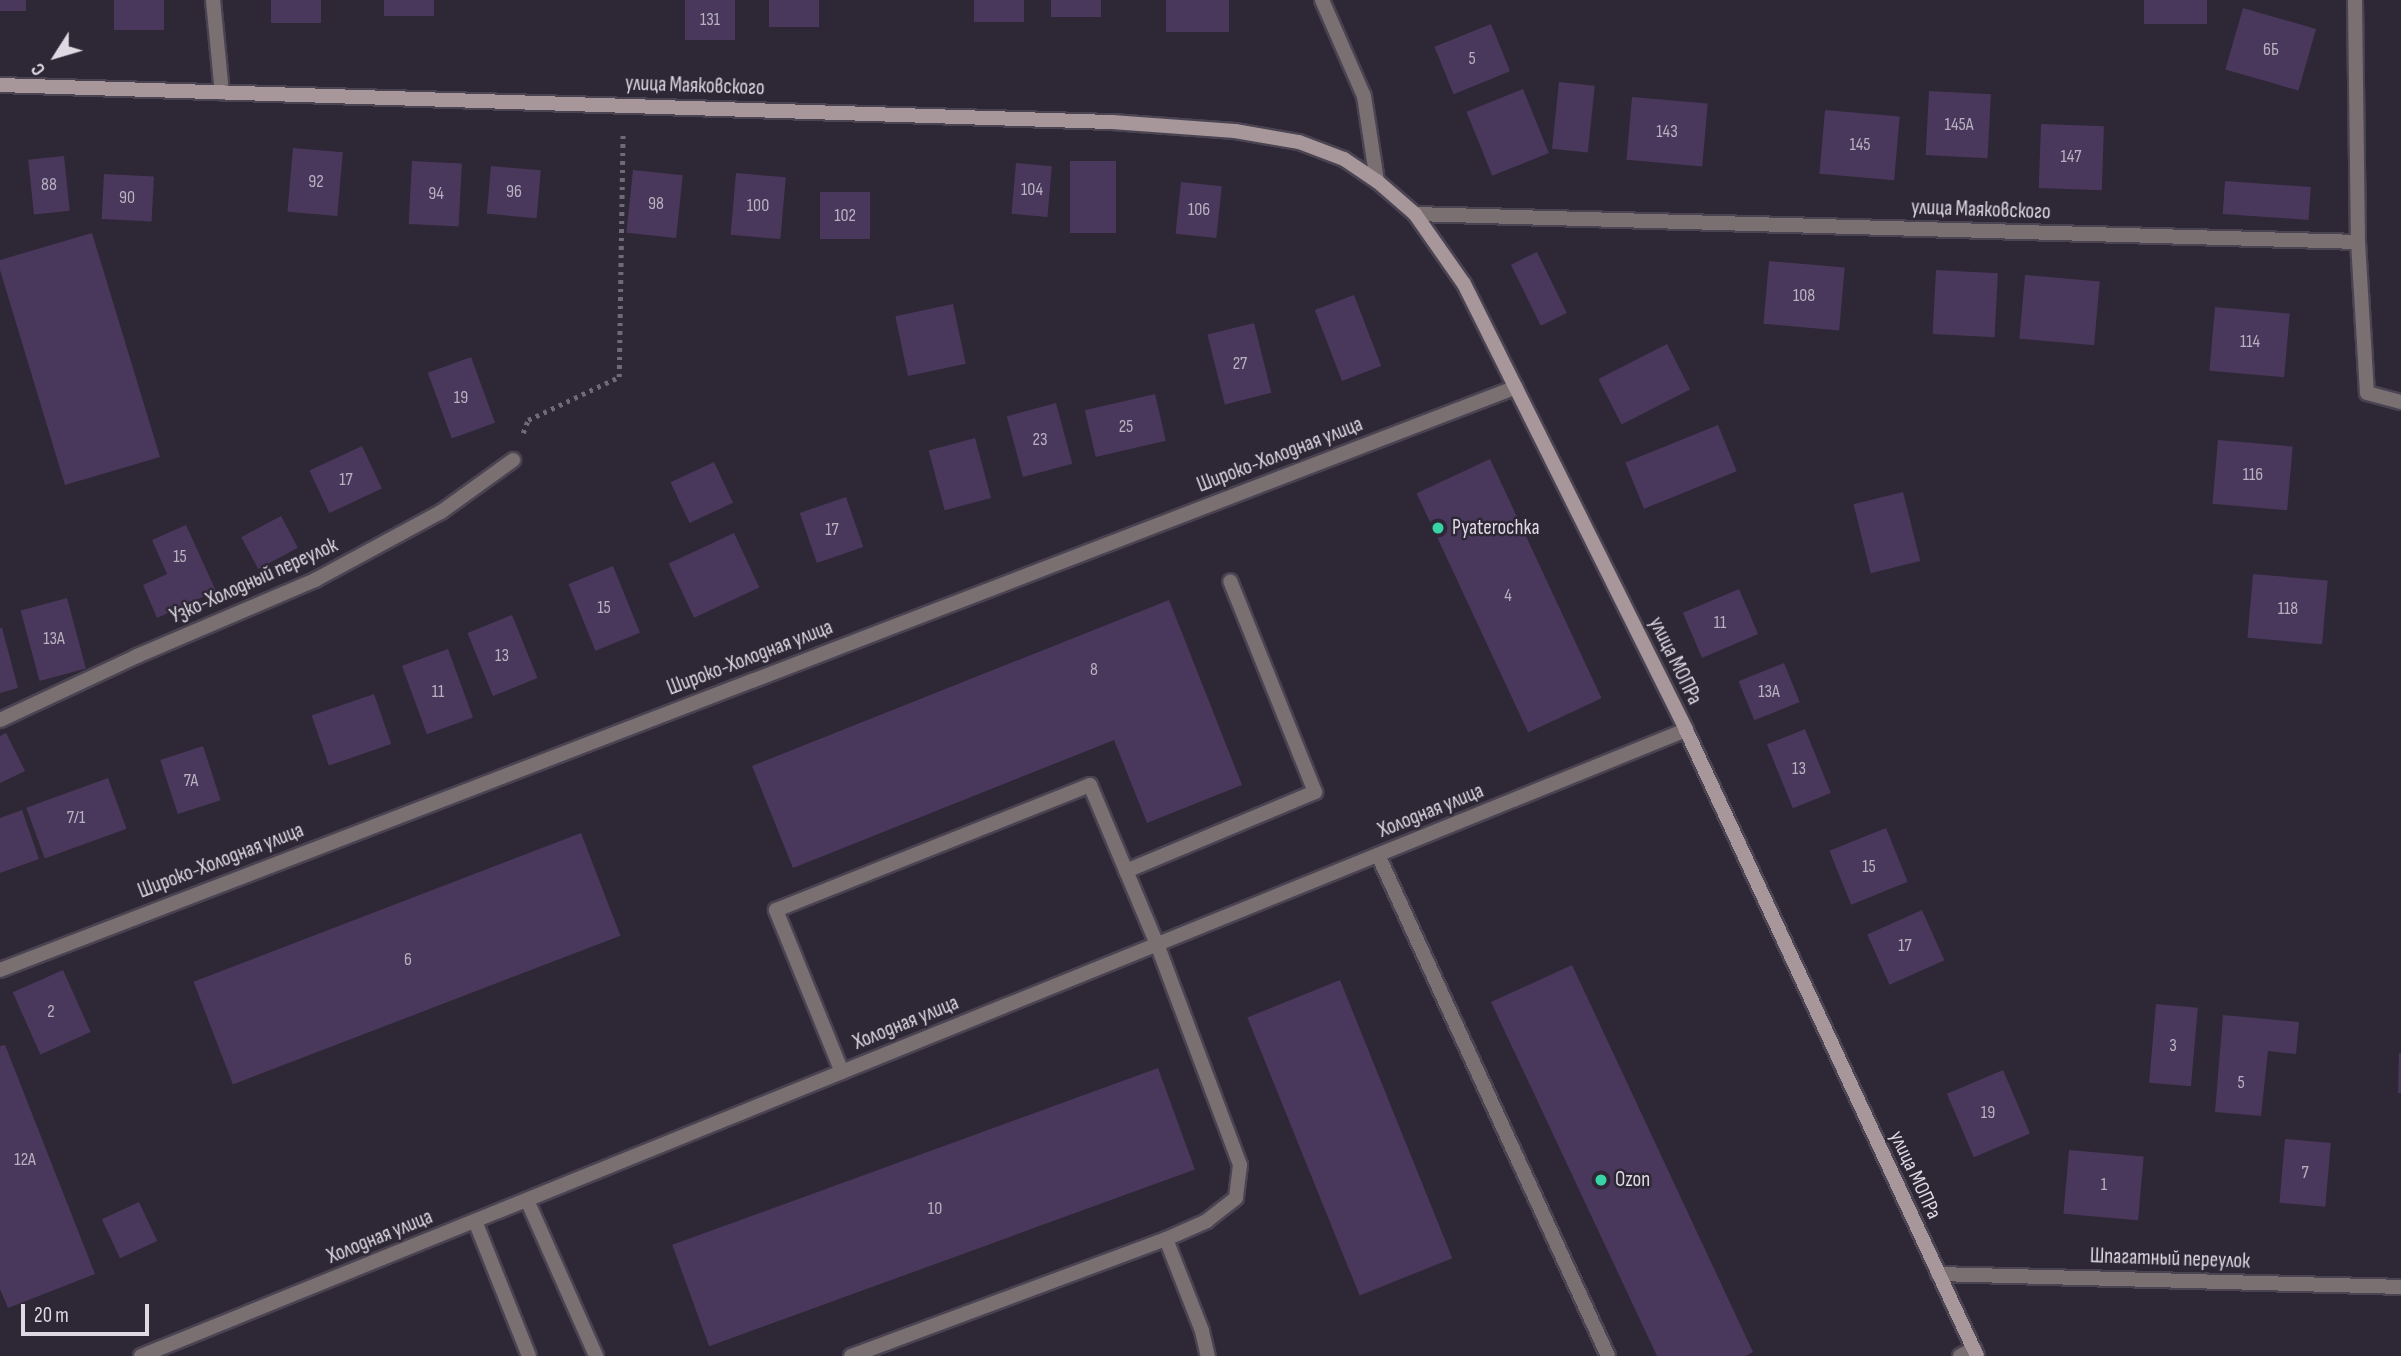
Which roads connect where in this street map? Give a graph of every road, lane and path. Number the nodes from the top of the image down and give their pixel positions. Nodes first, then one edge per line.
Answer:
1 (213, 0) edge
2 (1322, 0) edge
3 (2355, 0) edge
4 (0, 85) edge
5 (222, 93) junction
6 (624, 104) junction
7 (1377, 181) junction
8 (1415, 214) junction
9 (2358, 242) junction
10 (1516, 387) junction
11 (2401, 402) edge
12 (513, 460) joint
13 (1230, 581) dead end
14 (0, 720) edge
15 (1686, 730) junction
16 (1378, 855) junction
17 (1126, 871) junction
18 (1157, 944) junction
19 (0, 970) edge
20 (842, 1072) junction
21 (527, 1200) junction
22 (475, 1221) junction
23 (1166, 1239) junction
24 (1938, 1274) junction
25 (2401, 1287) edge
26 (1970, 1354) edge
27 (141, 1356) edge
28 (529, 1356) edge
29 (596, 1356) edge
30 (851, 1356) edge
31 (1208, 1356) edge
32 (1608, 1356) edge

1 - 5 street
2 - 7 street
3 - 9 street
4 - 5 street, улица Маяковского
5 - 6 street, улица Маяковского
6 - 7 street, улица Маяковского
6 - 12 path
7 - 8 street, улица МОПРа
8 - 9 street, улица Маяковского
8 - 10 street, улица МОПРа
9 - 11 street
10 - 15 street, улица МОПРа
10 - 19 street, Широко-Холодная улица
12 - 14 street, Узко-Холодный переулок
13 - 17 street
15 - 16 street, Холодная улица
15 - 24 street, улица МОПРа
16 - 18 street, Холодная улица
16 - 32 street
17 - 18 street
17 - 20 street
18 - 20 street, Холодная улица
18 - 23 street
20 - 21 street, Холодная улица
21 - 22 street, Холодная улица
21 - 29 street
22 - 27 street, Холодная улица
22 - 28 street
23 - 30 street
23 - 31 street
24 - 25 street, Шпагатный переулок
24 - 26 street, улица МОПРа

